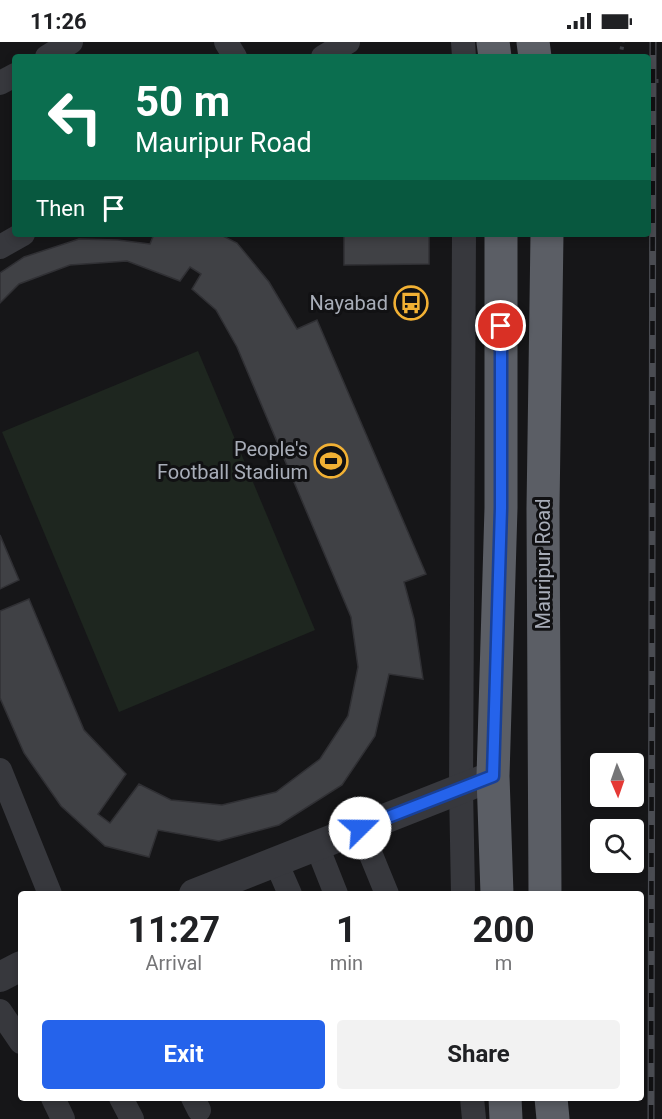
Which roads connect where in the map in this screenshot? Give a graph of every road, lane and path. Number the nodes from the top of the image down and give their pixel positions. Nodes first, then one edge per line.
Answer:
1 (71, 42) edge
2 (348, 42) edge
3 (52, 54) edge
4 (328, 54) edge
5 (18, 237) edge
6 (464, 237) edge
7 (501, 237) edge
8 (547, 237) edge
9 (0, 247) edge
10 (0, 770) edge
11 (493, 776) junction
12 (461, 788) junction
13 (360, 828) junction
14 (317, 846) junction
15 (276, 862) junction
16 (49, 891) edge
17 (213, 891) edge
18 (289, 891) edge
19 (335, 891) edge
20 (386, 891) edge
21 (462, 891) edge
22 (497, 891) edge
23 (545, 891) edge
24 (18, 967) edge
25 (0, 976) edge
26 (0, 1011) edge
27 (18, 1038) edge
28 (54, 1101) edge
29 (123, 1101) edge
30 (472, 1101) edge
31 (505, 1101) edge
32 (551, 1101) edge
33 (63, 1119) edge
34 (132, 1119) edge
35 (474, 1119) edge
36 (506, 1119) edge
37 (553, 1119) edge

1 - 3 street
2 - 4 street
5 - 9 street
6 - 12 street
7 - 11 highway
8 - 23 highway, Mauripur Road
10 - 16 street
11 - 12 street
11 - 22 highway
12 - 13 street
12 - 21 street
13 - 14 street
13 - 20 street
14 - 15 street
14 - 19 street
15 - 17 street
15 - 18 street
24 - 25 street
26 - 27 street
28 - 33 street
29 - 34 street
30 - 35 street
31 - 36 highway
32 - 37 highway

